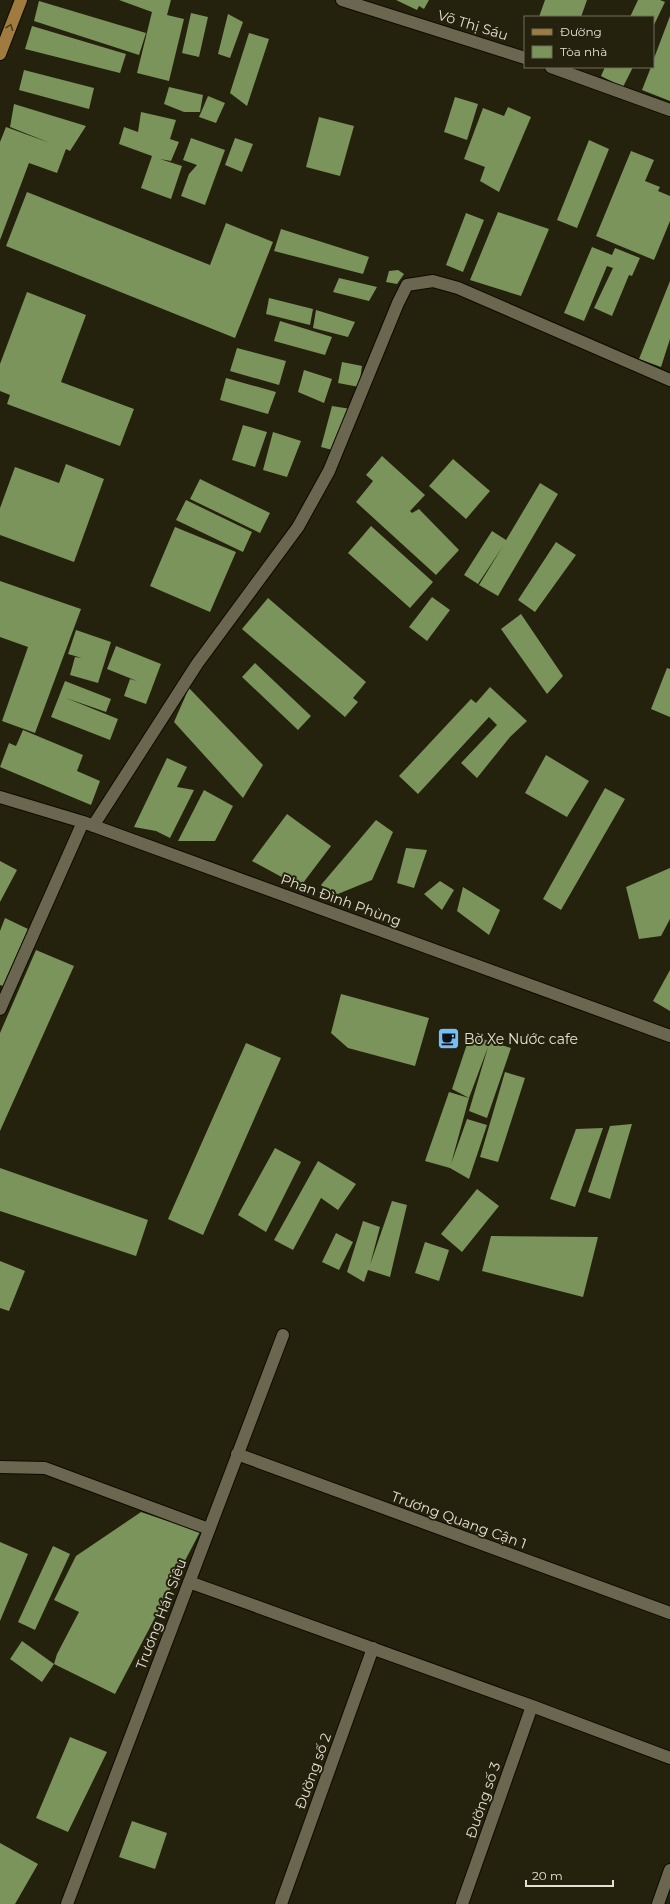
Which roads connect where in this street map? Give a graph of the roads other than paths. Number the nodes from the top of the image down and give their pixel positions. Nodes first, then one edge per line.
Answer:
1 (21, 0) edge
2 (342, 0) edge
3 (0, 54) edge
4 (524, 58) edge
5 (554, 68) edge
6 (670, 110) edge
7 (670, 380) edge
8 (0, 797) edge
9 (88, 824) junction
10 (0, 1009) edge
11 (670, 1036) edge
12 (283, 1335) dead end
13 (237, 1454) junction
14 (0, 1467) edge
15 (209, 1529) junction
16 (189, 1582) junction
17 (670, 1612) edge
18 (373, 1648) junction
19 (532, 1706) junction
20 (670, 1758) edge
21 (670, 1870) edge
22 (67, 1904) edge
23 (281, 1904) edge
24 (462, 1904) edge
25 (658, 1904) edge

3 -> 1 main road
2 - 4 street, Võ Thị Sáu
5 - 6 street
7 - 9 street
8 - 9 street, Phan Đình Phùng
9 - 10 street
9 - 11 street, Phan Đình Phùng
12 - 13 street, Trương Hán Siêu
13 - 15 street, Trương Hán Siêu
13 - 17 street, Trương Quang Cận 1
14 - 15 street
15 - 16 street, Trương Hán Siêu
16 - 18 street
16 - 22 street, Trương Hán Siêu
18 - 19 street
18 - 23 street, Đường số 2
19 - 20 street
19 - 24 street, Đường số 3
21 - 25 street

